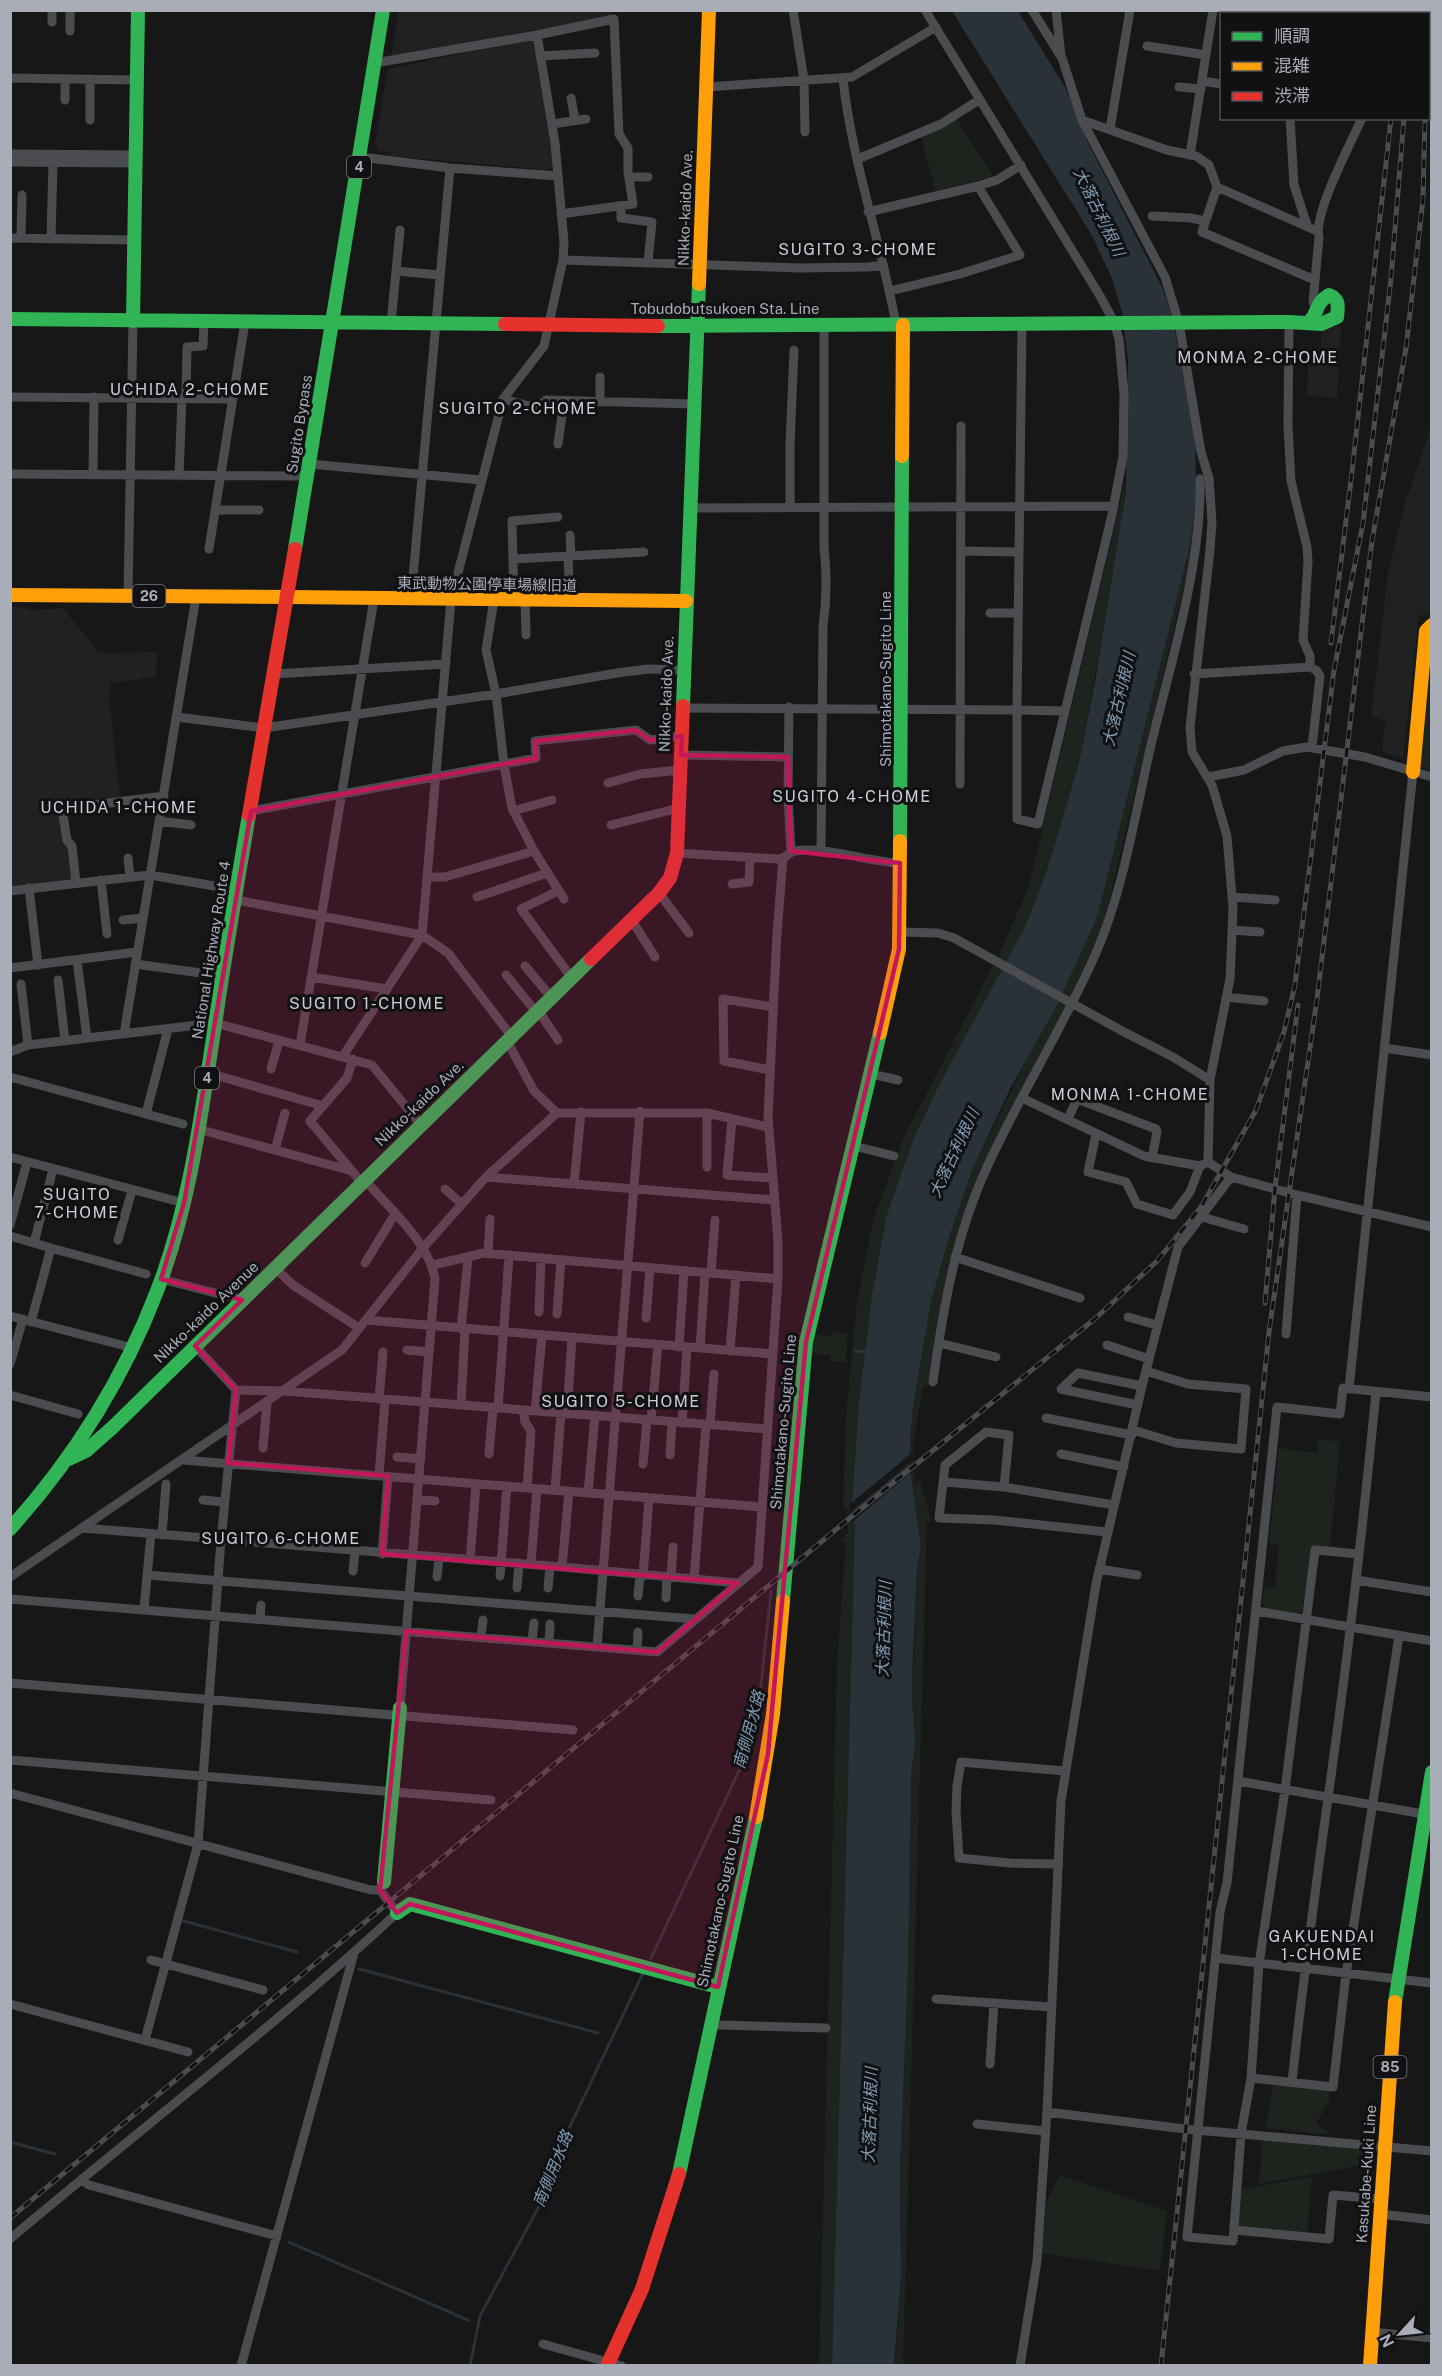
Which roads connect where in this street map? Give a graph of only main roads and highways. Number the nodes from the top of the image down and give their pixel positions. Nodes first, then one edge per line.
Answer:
1 (138, 10) edge
2 (383, 10) edge
3 (709, 10) edge
4 (1313, 317) junction
5 (10, 319) edge
6 (133, 321) junction
7 (332, 323) junction
8 (900, 324) junction
9 (697, 325) junction
10 (298, 531) joint
11 (10, 595) edge
12 (287, 597) junction
13 (686, 601) junction
14 (1431, 625) edge
15 (1413, 772) road end
16 (363, 1181) joint
17 (69, 1459) junction
18 (10, 1529) edge
19 (399, 1712) road end
20 (1431, 1772) edge
21 (1428, 1814) edge
22 (382, 1886) road end
23 (397, 1913) road end
24 (718, 1987) junction
25 (612, 2364) edge
26 (1370, 2366) edge

1 - 6 main road
2 - 7 main road, 4
3 - 9 main road, Nikko-kaido Ave.
4 - 4 main road
4 - 8 main road, Tobudobutsukoen Sta. Line
5 - 6 main road, Tobudobutsukoen Sta. Line
6 - 7 main road, Tobudobutsukoen Sta. Line
7 - 9 main road, Tobudobutsukoen Sta. Line
7 - 10 main road, Sugito Bypass / 4
8 - 9 main road, Tobudobutsukoen Sta. Line
8 - 24 main road, Shimotakano-Sugito Line
9 - 13 main road, Nikko-kaido Ave.
10 - 12 main road, National Highway Route 4 / 4
11 - 12 main road, 26
12 - 13 main road, 東武動物公園停車場線旧道
12 - 17 main road, National Highway Route 4 / 4
13 - 16 main road, Nikko-kaido Ave.
14 - 15 main road
16 - 17 main road, Nikko-kaido Avenue
17 - 18 main road, 4
19 - 22 main road
20 - 21 main road, Kasukabe-Kuki Line / 85
21 - 26 main road, Kasukabe-Kuki Line / 85
23 - 24 main road
24 - 25 main road, Shimotakano-Sugito Line

